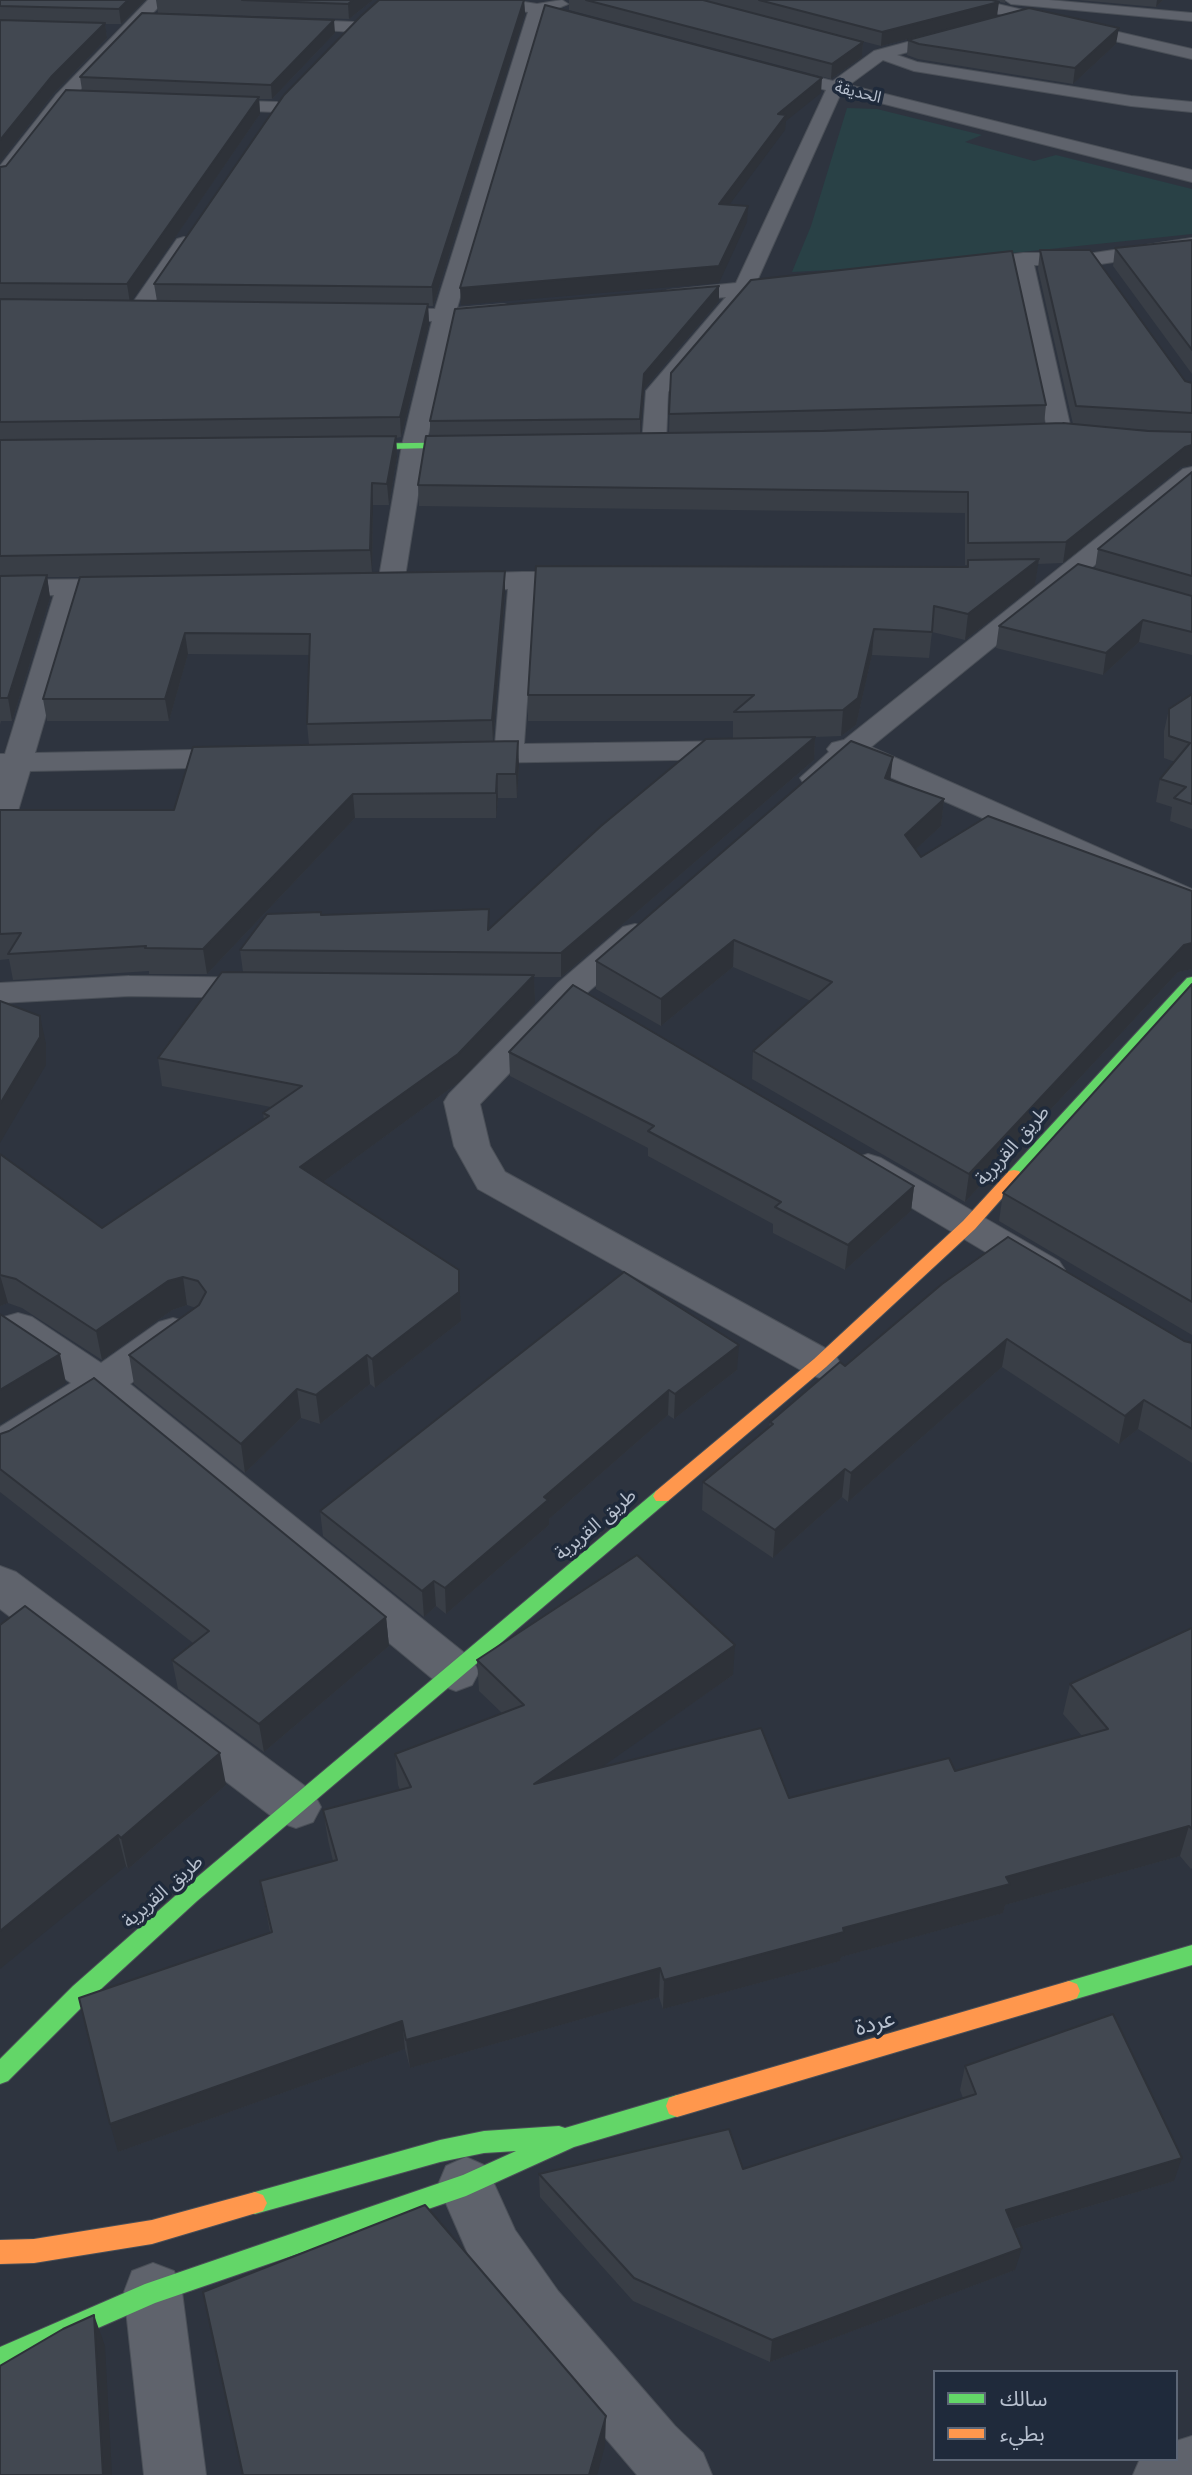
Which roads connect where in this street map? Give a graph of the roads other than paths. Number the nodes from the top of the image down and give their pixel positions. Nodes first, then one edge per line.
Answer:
1 (157, 0) edge
2 (485, 0) edge
3 (581, 0) edge
4 (960, 0) edge
5 (1011, 0) edge
6 (537, 9) junction
7 (1029, 15) junction
8 (1192, 17) edge
9 (261, 23) edge
10 (141, 24) junction
11 (608, 29) edge
12 (103, 31) edge
13 (335, 47) edge
14 (855, 47) edge
15 (881, 54) junction
16 (1192, 54) edge
17 (755, 67) edge
18 (835, 88) junction
19 (62, 99) junction
20 (89, 100) edge
21 (196, 104) edge
22 (1192, 107) edge
23 (261, 130) edge
24 (1192, 176) edge
25 (0, 178) edge
26 (192, 232) edge
27 (1192, 244) edge
28 (1023, 259) junction
29 (1094, 259) junction
30 (943, 268) edge
31 (1110, 281) edge
32 (809, 283) edge
33 (743, 290) junction
34 (648, 298) edge
35 (526, 308) edge
36 (165, 312) edge
37 (360, 314) edge
38 (444, 315) junction
39 (1060, 434) edge
40 (655, 443) edge
41 (494, 444) edge
42 (414, 445) junction
43 (331, 447) edge
44 (1192, 474) edge
45 (1029, 575) edge
46 (1082, 578) junction
47 (618, 579) edge
48 (522, 580) junction
49 (413, 583) junction
50 (363, 584) edge
51 (153, 586) edge
52 (69, 587) junction
53 (0, 588) edge
54 (849, 748) junction
55 (808, 749) edge
56 (767, 750) edge
57 (509, 753) junction
58 (440, 754) edge
59 (276, 757) edge
60 (8, 762) edge
61 (797, 793) edge
62 (0, 821) edge
63 (1192, 901) edge
64 (652, 919) edge
65 (1192, 981) edge
66 (294, 988) edge
67 (528, 990) edge
68 (570, 990) junction
69 (0, 993) edge
70 (605, 1011) edge
71 (840, 1149) edge
72 (969, 1225) junction
73 (1074, 1288) edge
74 (7, 1320) edge
75 (188, 1322) edge
76 (820, 1363) junction
77 (102, 1383) junction
78 (0, 1447) edge
79 (0, 1584) edge
80 (456, 1672) junction
81 (296, 1807) junction
82 (1192, 1955) edge
83 (0, 2074) edge
84 (571, 2137) junction
85 (466, 2185) junction
86 (0, 2252) edge
87 (153, 2292) junction
88 (0, 2360) edge
89 (1192, 2467) edge
90 (175, 2475) edge
91 (681, 2475) edge
92 (1164, 2475) edge

1 - 10 street
2 - 6 street
3 - 6 street
4 - 7 street
5 - 8 lane
6 - 11 street
6 - 38 street
7 - 15 street
7 - 16 street
9 - 13 street
10 - 12 street
10 - 19 street
14 - 15 street
15 - 18 street
15 - 22 street
17 - 18 street, الحديقة
18 - 24 street, الحديقة
18 - 33 street
19 - 20 street
19 - 25 street
21 - 23 street
26 - 36 street
27 - 29 street
28 - 29 street
28 - 30 street
28 - 39 street
29 - 31 street
32 - 33 street
33 - 34 street
33 - 40 street
35 - 38 street
37 - 38 street
38 - 42 street
41 - 42 street
42 - 43 street
42 - 49 street
44 - 46 street
45 - 46 street
46 - 54 street
47 - 48 street
48 - 49 street
48 - 57 street
49 - 50 street
51 - 52 street
52 - 53 street
52 - 60 street
54 - 55 street
54 - 61 street
54 - 63 street
56 - 57 street
57 - 58 street
59 - 60 street
60 - 62 street
64 - 68 street
65 - 72 street, طريق القريرية
66 - 69 street
67 - 68 street
68 - 70 street
68 - 76 street
71 - 72 street
72 - 73 street
72 - 76 street, طريق القريرية
74 - 77 street
75 - 77 street
76 - 80 street, طريق القريرية
77 - 78 street
77 - 80 street
79 - 81 street
80 - 81 street, طريق القريرية
81 - 83 street, طريق القريرية
82 - 84 street, عردة
84 - 85 street
84 - 86 street
85 - 87 street
85 - 91 street
87 - 88 street
87 - 90 street
89 - 92 street

